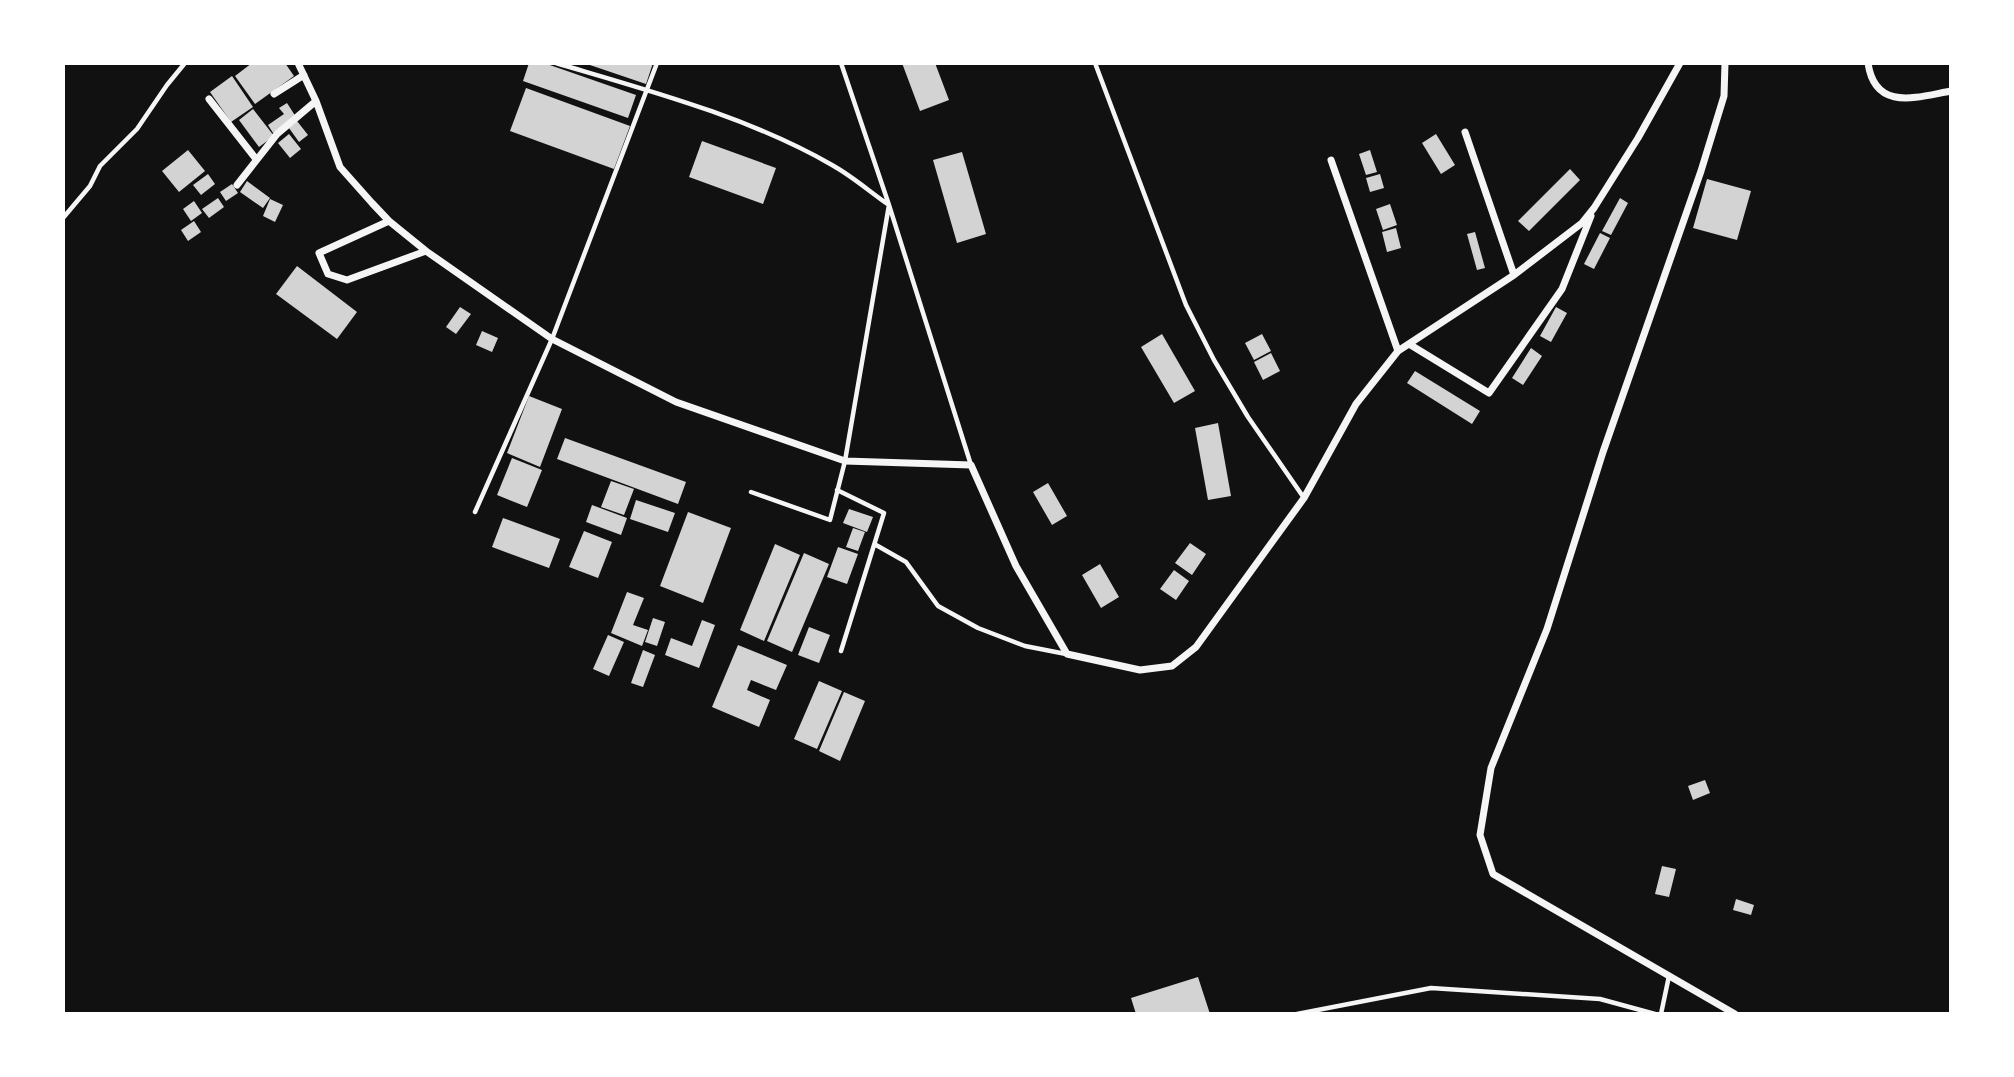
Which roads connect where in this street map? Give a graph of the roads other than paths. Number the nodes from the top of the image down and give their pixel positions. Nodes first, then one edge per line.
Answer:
1 (185, 63) edge
2 (298, 63) edge
3 (556, 63) edge
4 (657, 63) edge
5 (841, 63) edge
6 (1095, 63) edge
7 (1680, 63) edge
8 (1725, 63) edge
9 (1868, 63) edge
10 (304, 75) junction
11 (646, 90) junction
12 (1951, 91) edge
13 (274, 94) dead end
14 (209, 99) dead end
15 (316, 101) junction
16 (1465, 132) dead end
17 (256, 159) junction
18 (1331, 160) dead end
19 (237, 185) dead end
20 (889, 205) junction
21 (1594, 208) junction
22 (63, 218) edge
23 (389, 221) junction
24 (426, 251) junction
25 (1514, 275) junction
26 (552, 339) junction
27 (1409, 344) junction
28 (1398, 351) junction
29 (845, 461) junction
30 (971, 465) junction
31 (837, 490) junction
32 (751, 492) dead end
33 (1304, 498) junction
34 (475, 512) dead end
35 (876, 545) junction
36 (841, 651) dead end
37 (1067, 654) junction
38 (1669, 976) junction
39 (1297, 1014) edge
40 (1658, 1014) edge
41 (1735, 1014) edge

1 - 22 lane
2 - 10 street
3 - 11 lane
4 - 11 lane
5 - 20 lane
6 - 33 lane
7 - 21 street
8 - 38 street
9 - 12 street
10 - 13 street
10 - 15 street
11 - 20 lane
11 - 26 lane
14 - 17 street
15 - 17 street
15 - 23 street
16 - 25 street
17 - 19 street
18 - 28 street
20 - 29 lane
20 - 30 lane
21 - 25 street
21 - 27 street
23 - 24 street
23 - 24 street
24 - 26 street
25 - 27 street
26 - 29 street
26 - 34 lane
27 - 28 street
28 - 33 street
29 - 30 street
29 - 31 lane
30 - 37 street
31 - 32 lane
31 - 35 lane
33 - 37 street
35 - 36 lane
35 - 37 lane
38 - 40 lane
38 - 41 street
39 - 40 lane

